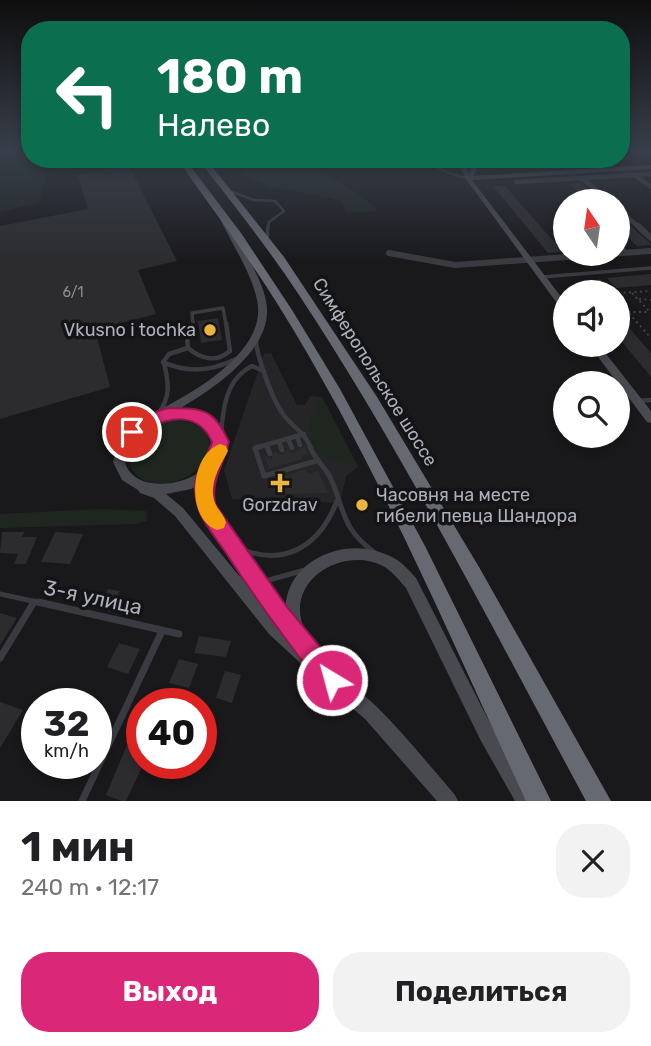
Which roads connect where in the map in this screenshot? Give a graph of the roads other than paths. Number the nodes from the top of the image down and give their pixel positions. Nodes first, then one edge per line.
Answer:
1 (208, 188) edge
2 (226, 188) edge
3 (476, 188) edge
4 (229, 191) junction
5 (215, 203) junction
6 (630, 220) edge
7 (651, 238) edge
8 (267, 240) junction
9 (651, 251) edge
10 (389, 253) dead end
11 (630, 253) edge
12 (553, 258) edge
13 (528, 261) junction
14 (651, 268) edge
15 (541, 277) junction
16 (553, 292) edge
17 (256, 337) junction
18 (188, 348) junction
19 (241, 356) junction
20 (603, 357) edge
21 (163, 362) junction
22 (264, 372) junction
23 (651, 400) edge
24 (637, 401) junction
25 (155, 417) junction
26 (651, 419) edge
27 (305, 434) junction
28 (297, 436) junction
29 (288, 439) junction
30 (279, 441) junction
31 (221, 442) junction
32 (266, 445) junction
33 (300, 445) dead end
34 (292, 447) dead end
35 (282, 450) dead end
36 (270, 454) dead end
37 (305, 455) dead end
38 (296, 458) dead end
39 (316, 461) junction
40 (308, 463) junction
41 (299, 466) junction
42 (206, 473) junction
43 (144, 489) junction
44 (337, 500) junction
45 (230, 544) junction
46 (381, 558) junction
47 (312, 568) junction
48 (224, 570) junction
49 (258, 583) junction
50 (0, 594) edge
51 (34, 602) junction
52 (162, 631) junction
53 (179, 634) dead end
54 (299, 637) junction
55 (0, 658) edge
56 (332, 680) junction
57 (82, 801) edge
58 (449, 801) edge
59 (525, 801) edge
60 (539, 801) edge
61 (599, 801) edge

1 - 5 highway, Симферопольское шоссе
2 - 4 highway, Симферопольское шоссе
3 - 13 street
4 - 8 highway, Симферопольское шоссе
4 - 8 lane
5 - 17 street
5 - 60 highway, Симферопольское шоссе
6 - 7 street
8 - 61 highway, Симферопольское шоссе
9 - 11 street
10 - 13 street
12 - 13 street
13 - 15 street
14 - 15 lane
15 - 16 street
17 - 19 street
17 - 22 lane
18 - 18 lane
18 - 21 lane
19 - 21 lane
19 - 25 street
20 - 24 street
21 - 25 lane
22 - 27 lane
22 - 31 lane
23 - 24 lane
24 - 26 street
25 - 31 street
25 - 43 street
27 - 28 lane
27 - 39 lane
28 - 29 lane
28 - 33 lane
29 - 30 lane
29 - 34 lane
30 - 32 lane
30 - 35 lane
31 - 42 street
32 - 36 lane
32 - 41 lane
37 - 40 lane
38 - 41 lane
39 - 40 lane
39 - 44 lane
40 - 41 lane
42 - 43 street
42 - 45 lane
43 - 48 street
44 - 45 lane
44 - 46 lane
45 - 49 lane
46 - 47 street
46 - 59 street
47 - 49 lane
47 - 54 street
48 - 49 lane
48 - 56 street
49 - 54 lane
50 - 51 lane, 3-я улица
51 - 52 lane, 3-я улица
51 - 55 lane
52 - 53 lane, 3-я улица
52 - 57 lane
54 - 56 street
56 - 58 street

